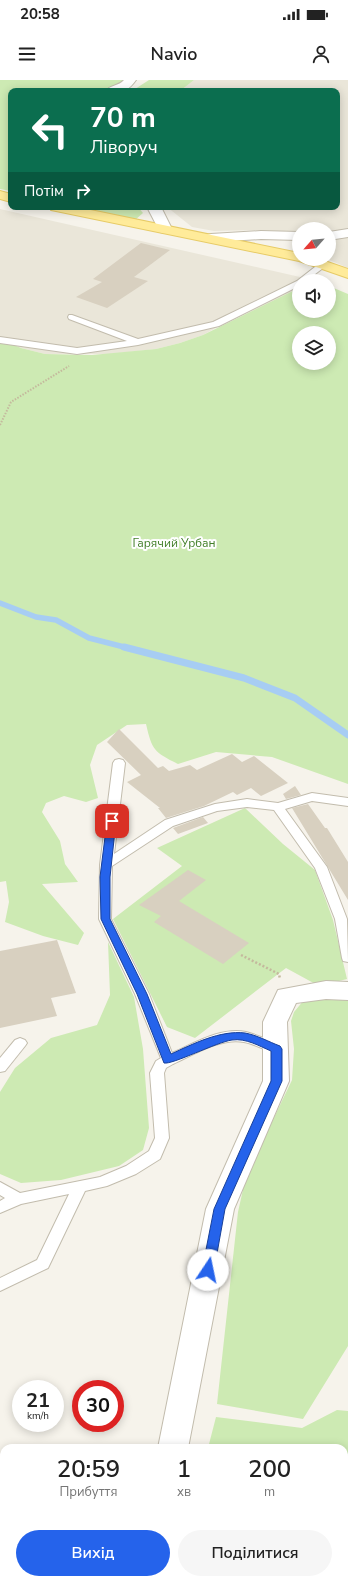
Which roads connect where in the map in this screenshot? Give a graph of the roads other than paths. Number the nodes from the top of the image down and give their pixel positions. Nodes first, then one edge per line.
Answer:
1 (130, 80) edge
2 (120, 88) edge
3 (71, 210) edge
4 (156, 210) edge
5 (165, 229) junction
6 (348, 233) edge
7 (336, 235) edge
8 (292, 236) edge
9 (211, 238) junction
10 (292, 255) edge
11 (322, 266) edge
12 (326, 266) edge
13 (311, 274) edge
14 (348, 274) edge
15 (292, 286) edge
16 (72, 317) dead end
17 (0, 340) edge
18 (138, 342) junction
19 (119, 763) dead end
20 (348, 802) edge
21 (278, 807) junction
22 (106, 865) junction
23 (348, 958) edge
24 (348, 990) edge
25 (20, 1043) dead end
26 (277, 1049) junction
27 (168, 1060) junction
28 (0, 1067) edge
29 (80, 1186) junction
30 (0, 1188) edge
31 (18, 1199) junction
32 (0, 1207) edge
33 (0, 1285) edge
34 (174, 1444) edge

1 - 2 street
3 - 5 main road
4 - 5 street
5 - 9 main road
6 - 7 street
8 - 9 street
9 - 10 main road
11 - 13 lane
12 - 14 main road
15 - 18 lane
16 - 18 lane
17 - 18 lane
19 - 22 lane
20 - 21 lane
21 - 22 lane
21 - 23 lane
22 - 27 lane
24 - 26 street
25 - 28 lane
26 - 27 lane
26 - 34 street
27 - 29 lane
29 - 31 lane
29 - 33 lane
30 - 31 lane
31 - 32 lane

